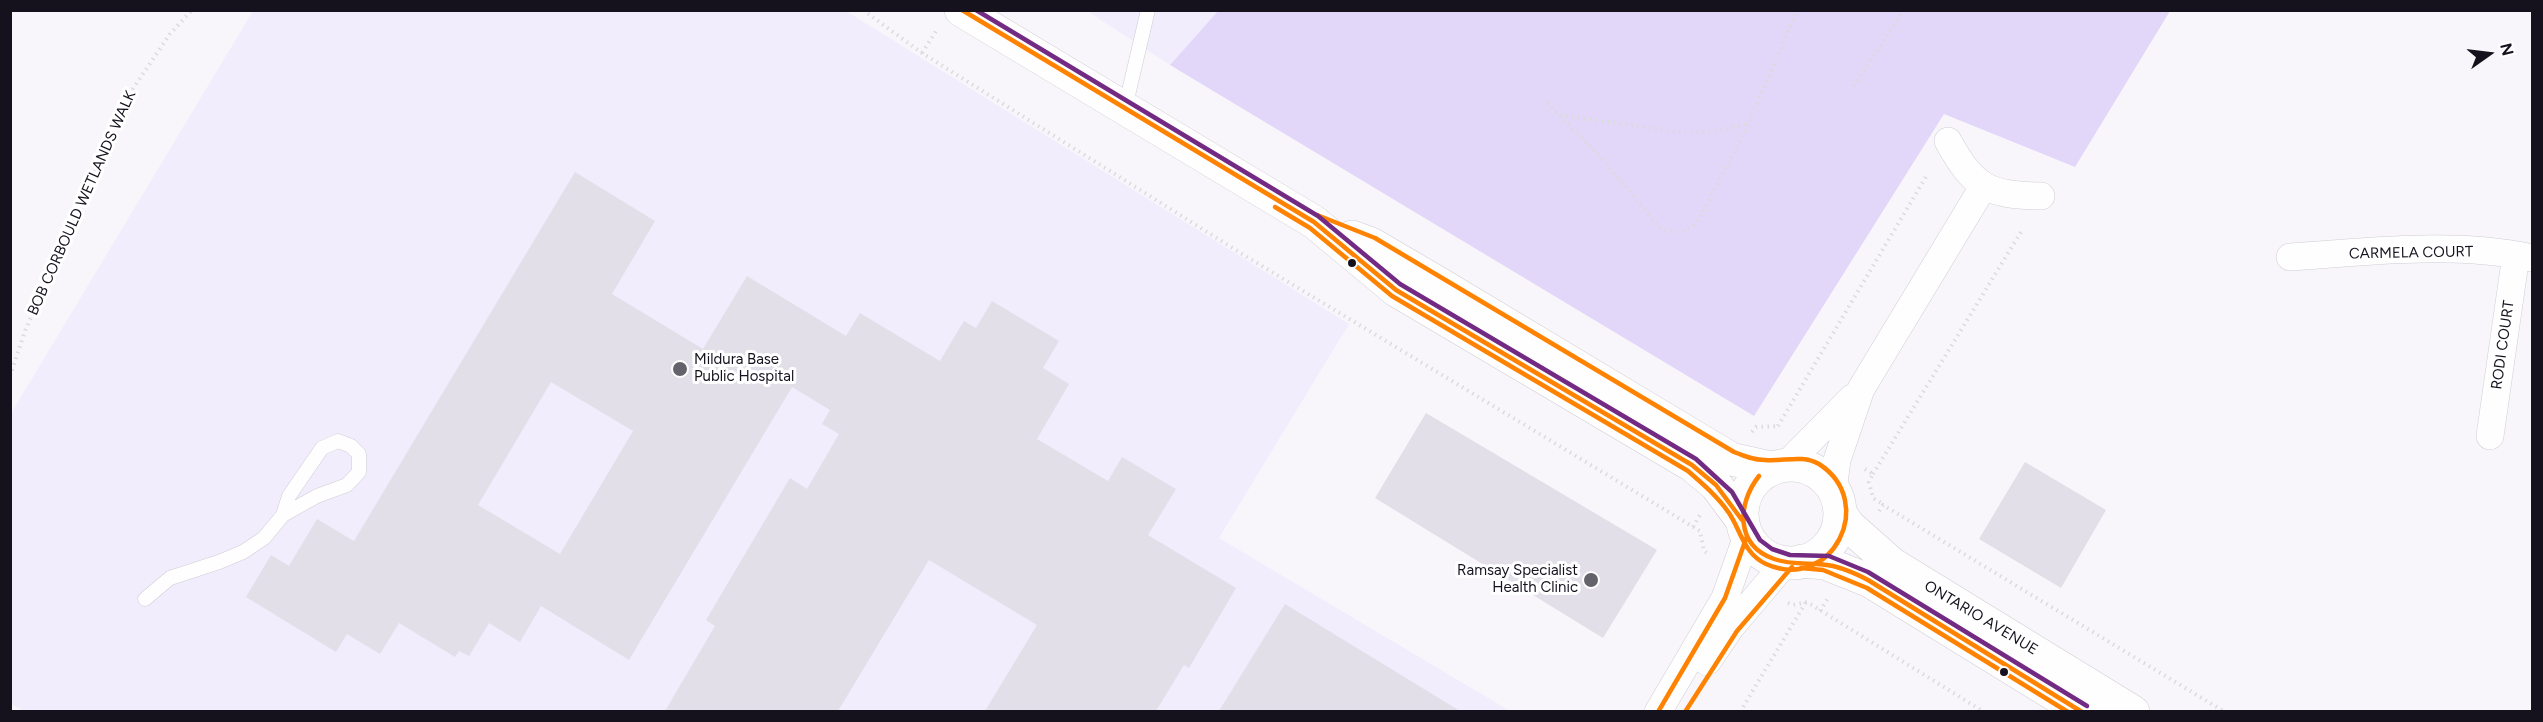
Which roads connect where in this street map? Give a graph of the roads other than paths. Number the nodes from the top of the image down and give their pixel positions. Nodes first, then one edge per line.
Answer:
1 (961, 10) edge
2 (1148, 10) edge
3 (1124, 110) junction
4 (1948, 141) dead end
5 (1983, 187) junction
6 (2041, 196) dead end
7 (1314, 222) junction
8 (2524, 256) edge
9 (2290, 257) dead end
10 (1861, 389) junction
11 (2490, 436) dead end
12 (1779, 466) junction
13 (1836, 501) junction
14 (283, 515) junction
15 (1744, 528) junction
16 (1794, 562) junction
17 (145, 599) dead end
18 (2071, 700) edge
19 (1658, 711) edge
20 (1676, 711) edge
21 (2133, 711) edge

1 - 3 street
2 - 3 lane
3 - 7 street
4 - 5 street
5 - 6 street
5 - 10 street
7 - 12 street
7 - 15 street
8 - 9 street, CARMELA COURT
8 - 11 street, RODI COURT
10 - 12 street
10 - 13 street
12 - 13 street
12 - 15 street
13 - 16 street
13 - 18 street, ONTARIO AVENUE
14 - 14 lane
14 - 17 lane
15 - 16 street
15 - 19 street
16 - 18 street, ONTARIO AVENUE
16 - 20 street
18 - 21 street, ONTARIO AVENUE

